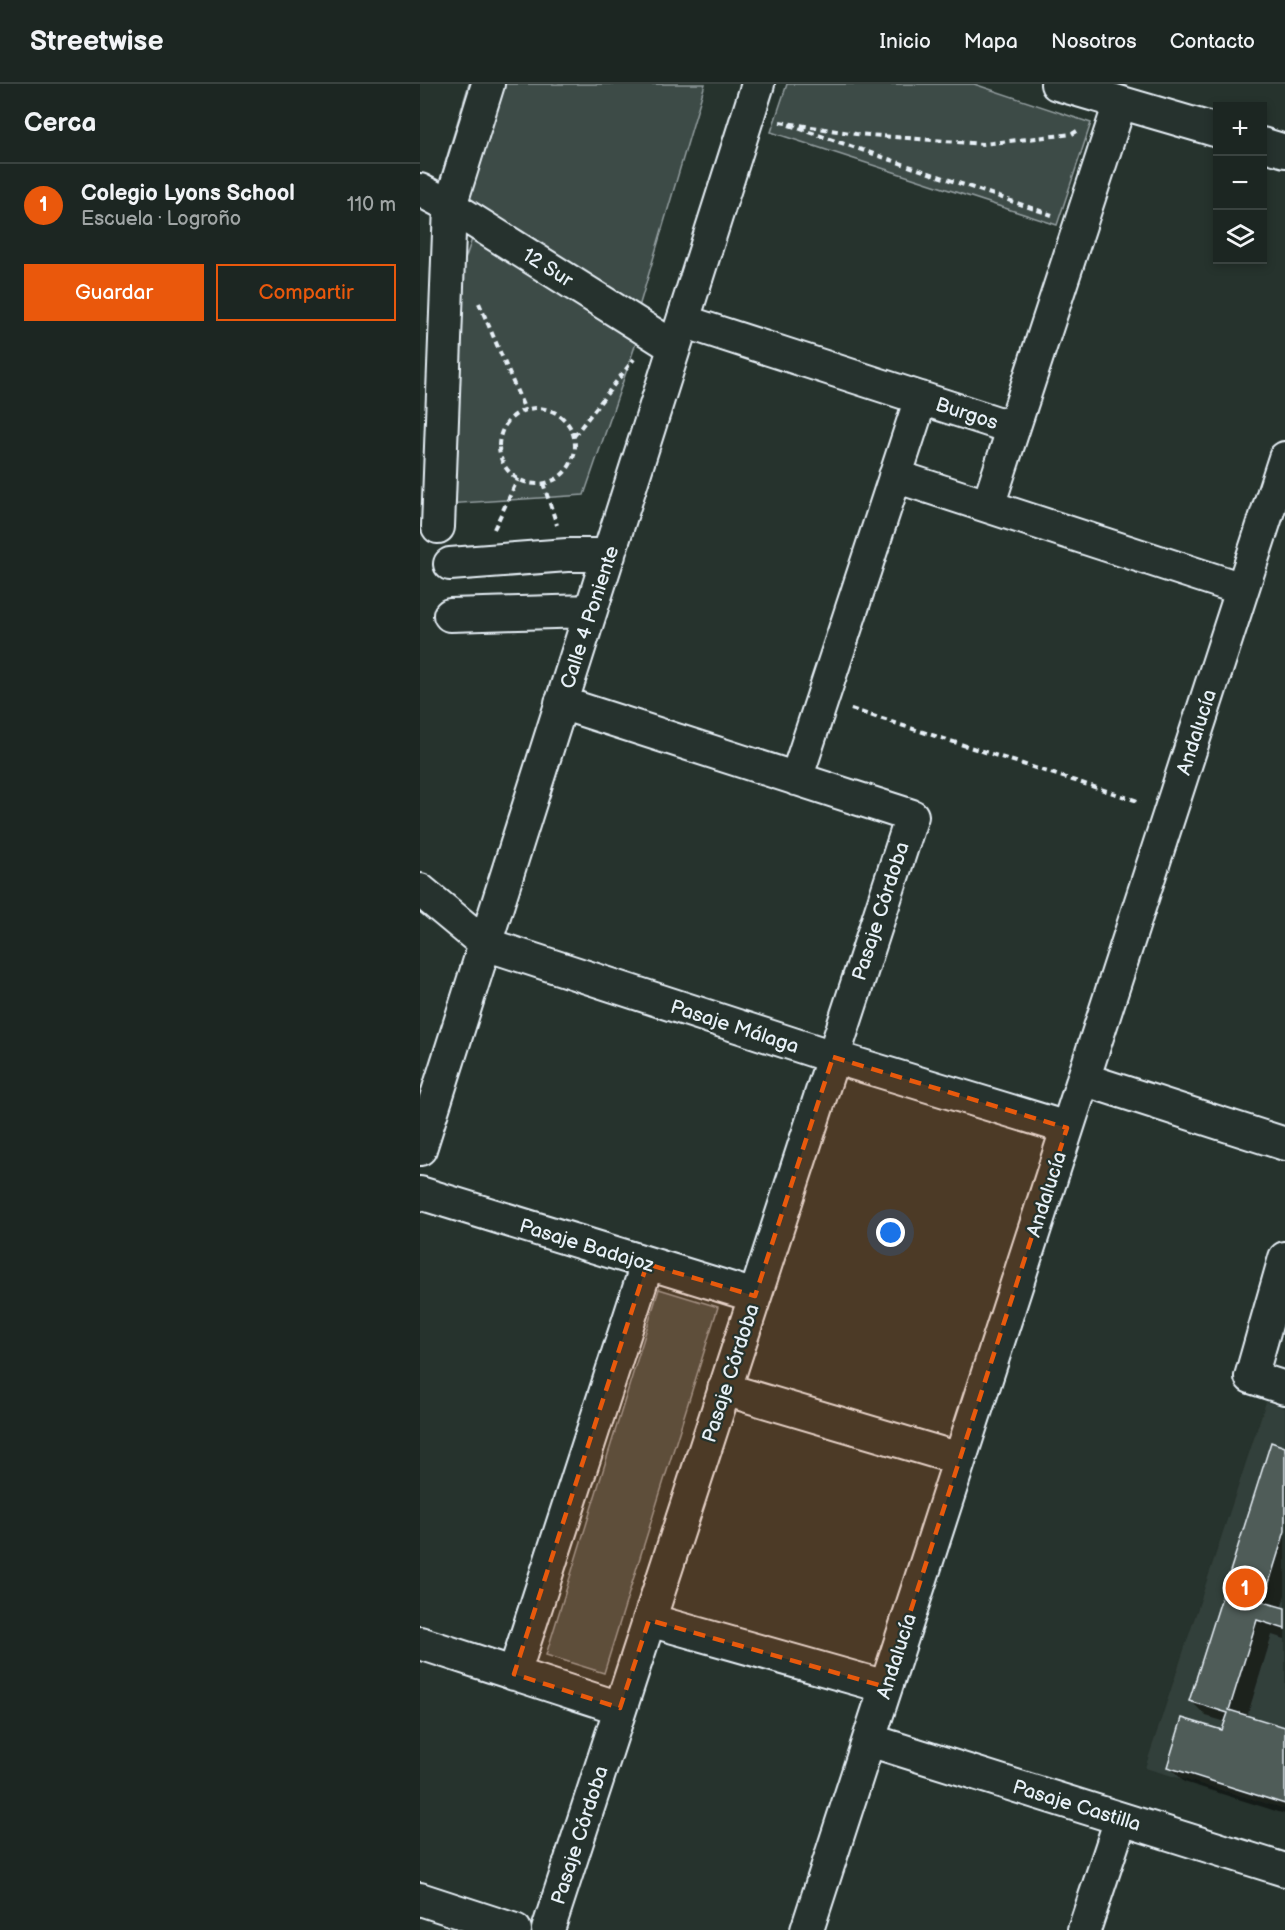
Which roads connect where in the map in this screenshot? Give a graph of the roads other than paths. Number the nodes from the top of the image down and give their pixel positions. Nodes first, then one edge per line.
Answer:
1 (488, 84) edge
2 (758, 84) edge
3 (1057, 84) edge
4 (1120, 103) junction
5 (1213, 131) edge
6 (1267, 145) edge
7 (1285, 151) edge
8 (420, 190) edge
9 (450, 206) junction
10 (670, 334) junction
11 (921, 398) junction
12 (1013, 428) junction
13 (1285, 458) edge
14 (895, 476) junction
15 (988, 506) junction
16 (438, 526) dead end
17 (609, 555) junction
18 (464, 562) road end
19 (1242, 588) junction
20 (590, 611) junction
21 (450, 615) dead end
22 (561, 703) junction
23 (796, 779) junction
24 (420, 890) edge
25 (485, 944) junction
26 (833, 1058) junction
27 (1083, 1079) junction
28 (427, 1099) edge
29 (1067, 1128) junction
30 (1285, 1144) edge
31 (420, 1149) edge
32 (420, 1193) edge
33 (1285, 1258) edge
34 (647, 1264) junction
35 (755, 1296) junction
36 (1285, 1388) edge
37 (724, 1389) junction
38 (960, 1459) junction
39 (649, 1620) junction
40 (420, 1643) edge
41 (514, 1674) junction
42 (886, 1688) junction
43 (620, 1708) junction
44 (869, 1740) junction
45 (1121, 1819) junction
46 (1285, 1870) edge
47 (420, 1899) edge
48 (515, 1930) edge
49 (548, 1930) edge
50 (807, 1930) edge
51 (1084, 1930) edge

1 - 9 street
2 - 10 street, Calle 4 Poniente
3 - 4 street
4 - 5 street
4 - 12 street
6 - 7 street
8 - 9 street, 12 Sur
9 - 10 street, 12 Sur
9 - 16 street
10 - 11 street, 12 Sur
10 - 17 street, Calle 4 Poniente
11 - 12 street, Burgos
11 - 14 street
12 - 15 street
13 - 19 street, Andalucía
14 - 15 street
14 - 23 street
15 - 19 street
17 - 18 street
17 - 20 street, Calle 4 Poniente
19 - 27 street, Andalucía
20 - 21 street
20 - 22 street, Calle 4 Poniente
22 - 23 street
22 - 25 street, Calle 4 Poniente
23 - 26 street, Pasaje Córdoba
24 - 25 street, Pasaje Málaga
25 - 26 street, Pasaje Málaga
25 - 28 street, Calle 4 Poniente
26 - 29 street, Pasaje Málaga
26 - 35 street, Pasaje Córdoba
27 - 29 street, Andalucía
27 - 30 street
28 - 31 street, Calle 4 Poniente
29 - 38 street, Andalucía
32 - 34 street, Pasaje Badajoz
33 - 36 street
34 - 35 street, Pasaje Badajoz
34 - 41 street
35 - 37 street, Pasaje Córdoba
37 - 38 street
37 - 39 street, Pasaje Córdoba
38 - 42 street, Andalucía
39 - 42 street
39 - 43 street, Pasaje Córdoba
40 - 41 street
41 - 43 street
42 - 44 street, Andalucía
43 - 49 street, Pasaje Córdoba
44 - 45 street, Pasaje Castilla
44 - 50 street, Andalucía
45 - 46 street, Pasaje Castilla
45 - 51 street
47 - 48 street

